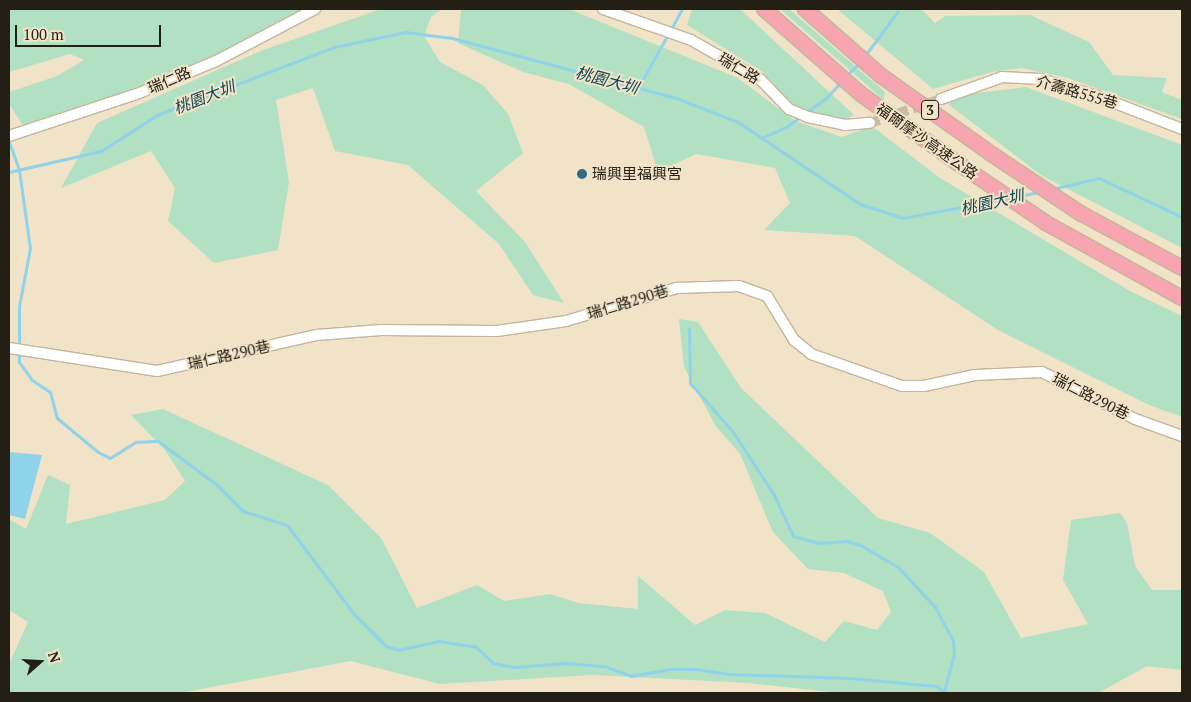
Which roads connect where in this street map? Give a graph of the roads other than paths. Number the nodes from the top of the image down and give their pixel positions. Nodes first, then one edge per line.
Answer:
1 (315, 9) edge
2 (603, 9) edge
3 (764, 9) edge
4 (805, 9) edge
5 (941, 99) tunnel mouth
6 (870, 123) tunnel mouth
7 (1182, 129) edge
8 (12, 135) edge
9 (1182, 268) edge
10 (1182, 298) edge
11 (13, 349) edge
12 (1182, 436) edge

1 - 8 street, 瑞仁路
2 - 6 street, 瑞仁路
3 - 10 highway, 福爾摩沙高速公路 / 3
4 - 9 highway, 福爾摩沙高速公路 / 3
5 - 7 street, 介壽路555巷
11 - 12 street, 瑞仁路290巷

